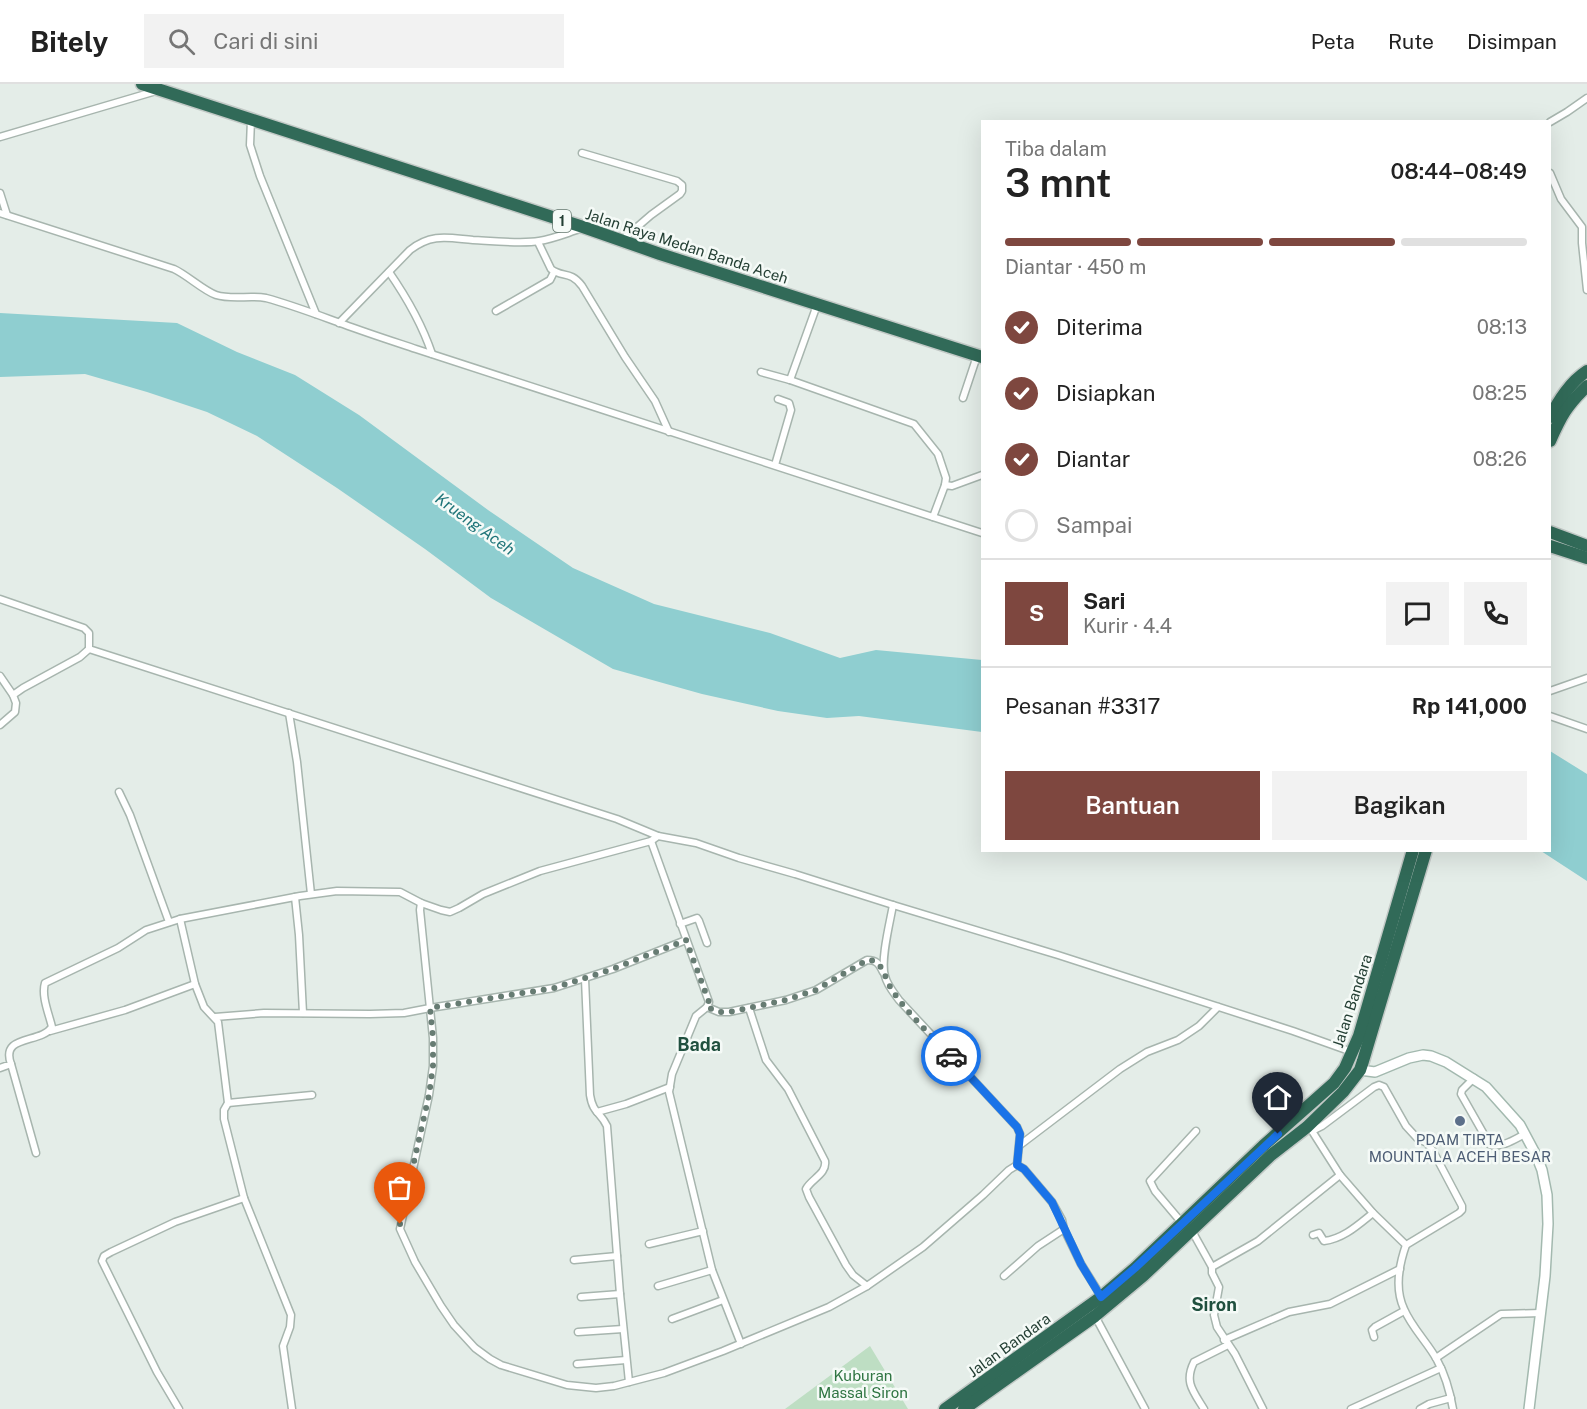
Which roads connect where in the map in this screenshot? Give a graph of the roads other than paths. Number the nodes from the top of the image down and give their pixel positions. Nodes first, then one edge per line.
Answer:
1 (142, 84) edge
2 (159, 90) junction
3 (1587, 98) edge
4 (252, 119) junction
5 (1551, 121) edge
6 (0, 137) edge
7 (582, 153) dead end
8 (1551, 175) edge
9 (0, 193) edge
10 (4, 214) edge
11 (583, 228) junction
12 (621, 240) junction
13 (538, 242) junction
14 (389, 272) junction
15 (554, 272) junction
16 (1587, 290) edge
17 (817, 304) junction
18 (496, 311) dead end
19 (316, 314) junction
20 (339, 323) junction
21 (432, 354) junction
22 (980, 356) edge
23 (1587, 371) edge
24 (761, 372) dead end
25 (790, 380) junction
26 (1587, 386) edge
27 (963, 398) dead end
28 (778, 399) dead end
29 (1551, 415) edge
30 (669, 432) junction
31 (1551, 439) edge
32 (775, 465) junction
33 (981, 475) edge
34 (945, 485) junction
35 (933, 517) junction
36 (1551, 532) edge
37 (981, 533) edge
38 (1551, 546) edge
39 (1587, 546) edge
40 (1587, 558) edge
41 (0, 599) edge
42 (88, 649) junction
43 (0, 676) edge
44 (1587, 678) edge
45 (1551, 691) edge
46 (13, 695) junction
47 (289, 713) junction
48 (1551, 716) edge
49 (0, 725) edge
50 (1587, 729) edge
51 (119, 792) dead end
52 (658, 836) junction
53 (651, 842) junction
54 (1412, 852) edge
55 (1425, 852) edge
56 (311, 894) junction
57 (295, 897) junction
58 (421, 903) junction
59 (892, 905) junction
60 (180, 919) junction
61 (169, 922) junction
62 (680, 924) junction
63 (686, 940) junction
64 (707, 943) dead end
65 (884, 973) junction
66 (585, 979) junction
67 (195, 984) junction
68 (707, 1007) junction
69 (1218, 1007) junction
70 (430, 1008) junction
71 (749, 1008) junction
72 (303, 1013) junction
73 (215, 1017) junction
74 (50, 1031) junction
75 (1364, 1040) junction
76 (1352, 1052) junction
77 (11, 1064) junction
78 (0, 1068) edge
79 (1360, 1070) junction
80 (1375, 1072) junction
81 (1474, 1078) junction
82 (1379, 1085) junction
83 (670, 1087) junction
84 (312, 1095) dead end
85 (228, 1103) junction
86 (596, 1113) junction
87 (1309, 1129) junction
88 (1196, 1131) dead end
89 (1525, 1134) junction
90 (1020, 1145) junction
91 (1267, 1151) junction
92 (36, 1153) dead end
93 (1017, 1165) junction
94 (1340, 1175) junction
95 (244, 1198) junction
96 (1373, 1213) junction
97 (1187, 1227) junction
98 (1064, 1229) junction
99 (703, 1231) junction
100 (1313, 1234) dead end
101 (649, 1244) dead end
102 (1406, 1245) junction
103 (617, 1256) junction
104 (574, 1260) dead end
105 (1212, 1267) junction
106 (1400, 1269) junction
107 (712, 1270) junction
108 (1004, 1276) dead end
109 (658, 1286) dead end
110 (867, 1286) junction
111 (620, 1294) junction
112 (581, 1297) dead end
113 (1101, 1297) junction
114 (723, 1300) junction
115 (1404, 1311) junction
116 (1540, 1313) junction
117 (1095, 1316) junction
118 (672, 1319) dead end
119 (623, 1329) junction
120 (578, 1332) dead end
121 (1374, 1337) dead end
122 (1226, 1342) junction
123 (741, 1344) junction
124 (1436, 1358) junction
125 (626, 1360) junction
126 (577, 1364) dead end
127 (1441, 1368) junction
128 (629, 1382) junction
129 (1451, 1398) junction
130 (179, 1409) edge
131 (292, 1409) edge
132 (945, 1409) edge
133 (964, 1409) edge
134 (1145, 1409) edge
135 (1204, 1409) edge
136 (1263, 1409) edge
137 (1351, 1409) edge
138 (1420, 1409) edge
139 (1453, 1409) edge
140 (1529, 1409) edge

1 - 2 highway, Jalan Raya Medan Banda Aceh / 1
2 - 4 highway, Jalan Raya Medan Banda Aceh / 1
2 - 6 street
3 - 5 street
4 - 11 highway, Jalan Raya Medan Banda Aceh / 1
4 - 19 street
7 - 12 street
8 - 16 street
9 - 10 street
10 - 19 street
11 - 12 highway, Jalan Raya Medan Banda Aceh / 1
11 - 13 street
12 - 17 highway, Jalan Raya Medan Banda Aceh / 1
13 - 14 street
13 - 15 street
14 - 20 street
14 - 21 street
15 - 18 street
15 - 30 street
17 - 22 highway, Jalan Raya Medan Banda Aceh / 1
17 - 25 street
19 - 20 street
20 - 21 street
21 - 30 street
22 - 27 street
23 - 29 highway
24 - 25 street
25 - 34 street
26 - 31 highway
28 - 32 street
30 - 32 street
32 - 35 street
33 - 34 street
34 - 35 street
35 - 37 street
36 - 39 highway
38 - 40 highway
41 - 42 street
42 - 46 street
42 - 47 street
43 - 46 street
44 - 45 street
46 - 49 street
47 - 52 street
47 - 56 street
48 - 50 street
51 - 61 street
52 - 53 street
52 - 59 street
53 - 58 street
53 - 62 street
54 - 75 highway, Jalan Bandara
55 - 75 highway, Jalan Bandara
56 - 57 street
56 - 58 street
57 - 60 street
57 - 72 street
58 - 70 street
59 - 65 street
59 - 69 street
60 - 61 street
60 - 67 street
61 - 74 street
62 - 63 street
62 - 64 street
63 - 66 street
63 - 68 street
65 - 71 street
65 - 90 street
66 - 70 street
66 - 86 street
67 - 73 street
67 - 74 street
68 - 71 street
68 - 83 street
69 - 76 street
69 - 90 street
70 - 72 street
70 - 128 street
71 - 110 street
72 - 73 street
73 - 85 street
74 - 77 street
75 - 76 highway, Jalan Bandara
75 - 79 highway, Jalan Bandara
76 - 91 highway, Jalan Bandara
77 - 78 street
77 - 92 street
79 - 80 street
79 - 87 highway, Jalan Bandara
80 - 81 street
80 - 82 street
81 - 89 street
81 - 89 street
82 - 87 street
82 - 102 street
83 - 86 street
83 - 99 street
84 - 85 street
85 - 95 street
86 - 103 street
87 - 91 highway, Jalan Bandara
87 - 94 street
88 - 97 street
89 - 116 street
90 - 93 street
91 - 97 highway, Jalan Bandara
93 - 98 street
93 - 110 street
94 - 96 street
94 - 105 street
95 - 130 street
95 - 131 street
96 - 100 street
96 - 102 street
97 - 105 street
97 - 113 highway, Jalan Bandara
97 - 117 highway, Jalan Bandara
98 - 108 street
98 - 113 street
99 - 101 street
99 - 107 street
102 - 106 street
103 - 104 street
103 - 111 street
105 - 122 street
106 - 115 street
106 - 122 street
107 - 109 street
107 - 114 street
110 - 123 street
111 - 112 street
111 - 119 street
113 - 132 highway, Jalan Bandara
114 - 118 street
114 - 123 street
115 - 121 street
115 - 124 street
116 - 124 street
116 - 140 street
117 - 133 highway, Jalan Bandara
117 - 134 street
119 - 120 street
119 - 125 street
122 - 135 street
122 - 136 street
123 - 128 street
124 - 127 street
125 - 126 street
125 - 128 street
127 - 129 street
127 - 137 street
129 - 138 street
129 - 139 street

